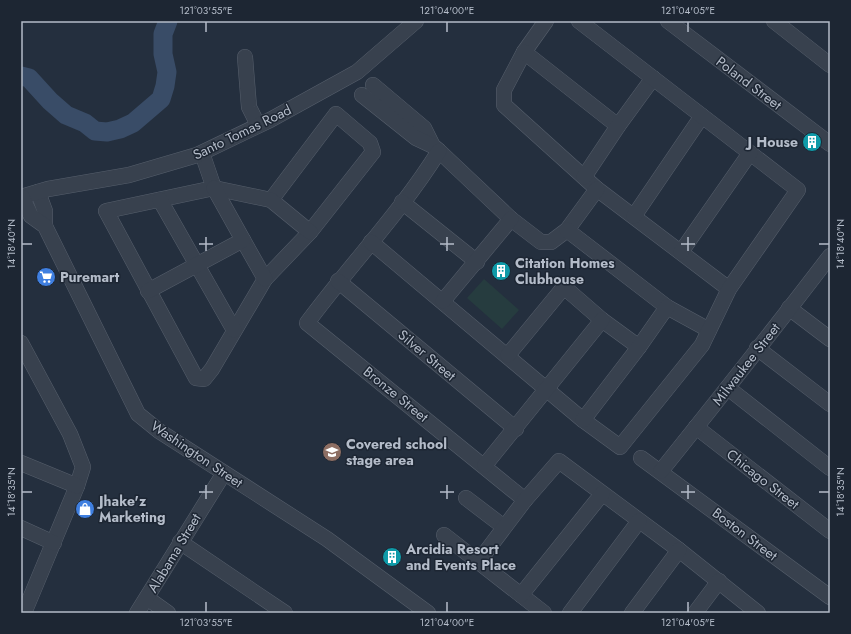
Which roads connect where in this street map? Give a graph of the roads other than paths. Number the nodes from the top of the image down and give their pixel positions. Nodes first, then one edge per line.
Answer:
1 (416, 21) edge
2 (546, 21) edge
3 (579, 21) edge
4 (774, 21) edge
5 (673, 22) edge
6 (524, 52) junction
7 (245, 57) dead end
8 (830, 65) edge
9 (351, 75) junction
10 (654, 78) junction
11 (702, 116) junction
12 (258, 125) junction
13 (618, 126) junction
14 (830, 144) edge
15 (436, 148) junction
16 (202, 153) junction
17 (750, 153) junction
18 (584, 177) junction
19 (214, 188) junction
20 (597, 189) junction
21 (38, 192) junction
22 (21, 197) edge
23 (160, 200) junction
24 (271, 200) junction
25 (402, 202) junction
26 (634, 216) junction
27 (511, 219) junction
28 (45, 226) junction
29 (567, 230) junction
30 (310, 232) junction
31 (244, 240) junction
32 (372, 242) junction
33 (681, 252) junction
34 (830, 256) edge
35 (476, 262) junction
36 (197, 265) junction
37 (825, 274) edge
38 (265, 279) junction
39 (338, 281) junction
40 (729, 289) junction
41 (148, 290) junction
42 (443, 301) junction
43 (667, 307) junction
44 (789, 308) junction
45 (602, 320) junction
46 (234, 330) junction
47 (708, 330) junction
48 (830, 339) edge
49 (21, 343) edge
50 (639, 347) junction
51 (757, 348) junction
52 (508, 355) junction
53 (728, 388) junction
54 (546, 389) junction
55 (830, 404) edge
56 (583, 420) junction
57 (696, 428) junction
58 (516, 429) junction
59 (641, 458) dead end
60 (21, 463) edge
61 (485, 465) junction
62 (830, 468) edge
63 (661, 471) junction
64 (224, 472) junction
65 (77, 486) junction
66 (602, 494) junction
67 (466, 498) dead end
68 (525, 500) junction
69 (639, 521) junction
70 (504, 527) junction
71 (830, 531) edge
72 (22, 533) edge
73 (444, 535) dead end
74 (180, 542) junction
75 (54, 543) junction
76 (679, 550) junction
77 (479, 561) junction
78 (719, 581) junction
79 (521, 595) junction
80 (830, 597) edge
81 (147, 598) junction
82 (24, 613) edge
83 (137, 613) edge
84 (168, 613) edge
85 (285, 613) edge
86 (428, 613) edge
87 (544, 613) edge
88 (570, 613) edge
89 (632, 613) edge
90 (695, 613) edge
91 (758, 613) edge

1 - 9 street, Santo Tomas Road
2 - 6 street
3 - 10 street
4 - 8 street
5 - 14 street, Poland Street
6 - 13 street
6 - 18 street
7 - 12 street
9 - 12 street, Santo Tomas Road
9 - 15 street
10 - 11 street
10 - 13 street
11 - 17 street
11 - 26 street
12 - 16 street, Santo Tomas Road
13 - 18 street
15 - 25 street
15 - 27 street
16 - 19 street
16 - 21 street, Santo Tomas Road
17 - 33 street
17 - 40 street
18 - 20 street
19 - 23 street
19 - 24 street
19 - 31 street
20 - 26 street
20 - 29 street
21 - 22 street, Santo Tomas Road
21 - 28 street, Washington Street
22 - 28 street, Washington Street
23 - 36 street
23 - 41 street
24 - 30 street
24 - 30 street
25 - 32 street
25 - 35 street
26 - 33 street
27 - 29 street
27 - 35 street
28 - 64 street, Washington Street
29 - 43 street
30 - 38 street
31 - 36 street
31 - 38 street
32 - 39 street
32 - 42 street
33 - 40 street
34 - 37 street, Milwaukee Street
35 - 42 street
36 - 41 street
36 - 46 street
37 - 44 street, Milwaukee Street
38 - 46 street
39 - 58 street, Silver Street
39 - 61 street, Bronze Street
40 - 47 street
41 - 46 street
42 - 52 street
43 - 47 street
43 - 50 street
44 - 48 street
44 - 51 street, Milwaukee Street
45 - 50 street
45 - 52 street
45 - 54 street
47 - 56 street
49 - 65 street
50 - 56 street
51 - 53 street, Milwaukee Street
51 - 55 street
52 - 54 street
53 - 57 street, Milwaukee Street
53 - 62 street
54 - 56 street
54 - 58 street
57 - 63 street, Milwaukee Street
57 - 71 street, Chicago Street
58 - 61 street
59 - 63 street, Boston Street
60 - 65 street
61 - 68 street, Bronze Street
63 - 80 street, Boston Street
64 - 74 street, Alabama Street
64 - 86 street, Washington Street
65 - 75 street
66 - 68 street
66 - 69 street
66 - 79 street
67 - 70 street
68 - 70 street
69 - 76 street
69 - 88 street
70 - 77 street
72 - 75 street
73 - 77 street
74 - 81 street, Alabama Street
74 - 85 street
75 - 82 street
76 - 78 street
76 - 89 street
77 - 79 street
78 - 90 street
78 - 91 street
79 - 87 street
81 - 83 street, Alabama Street
81 - 84 street

